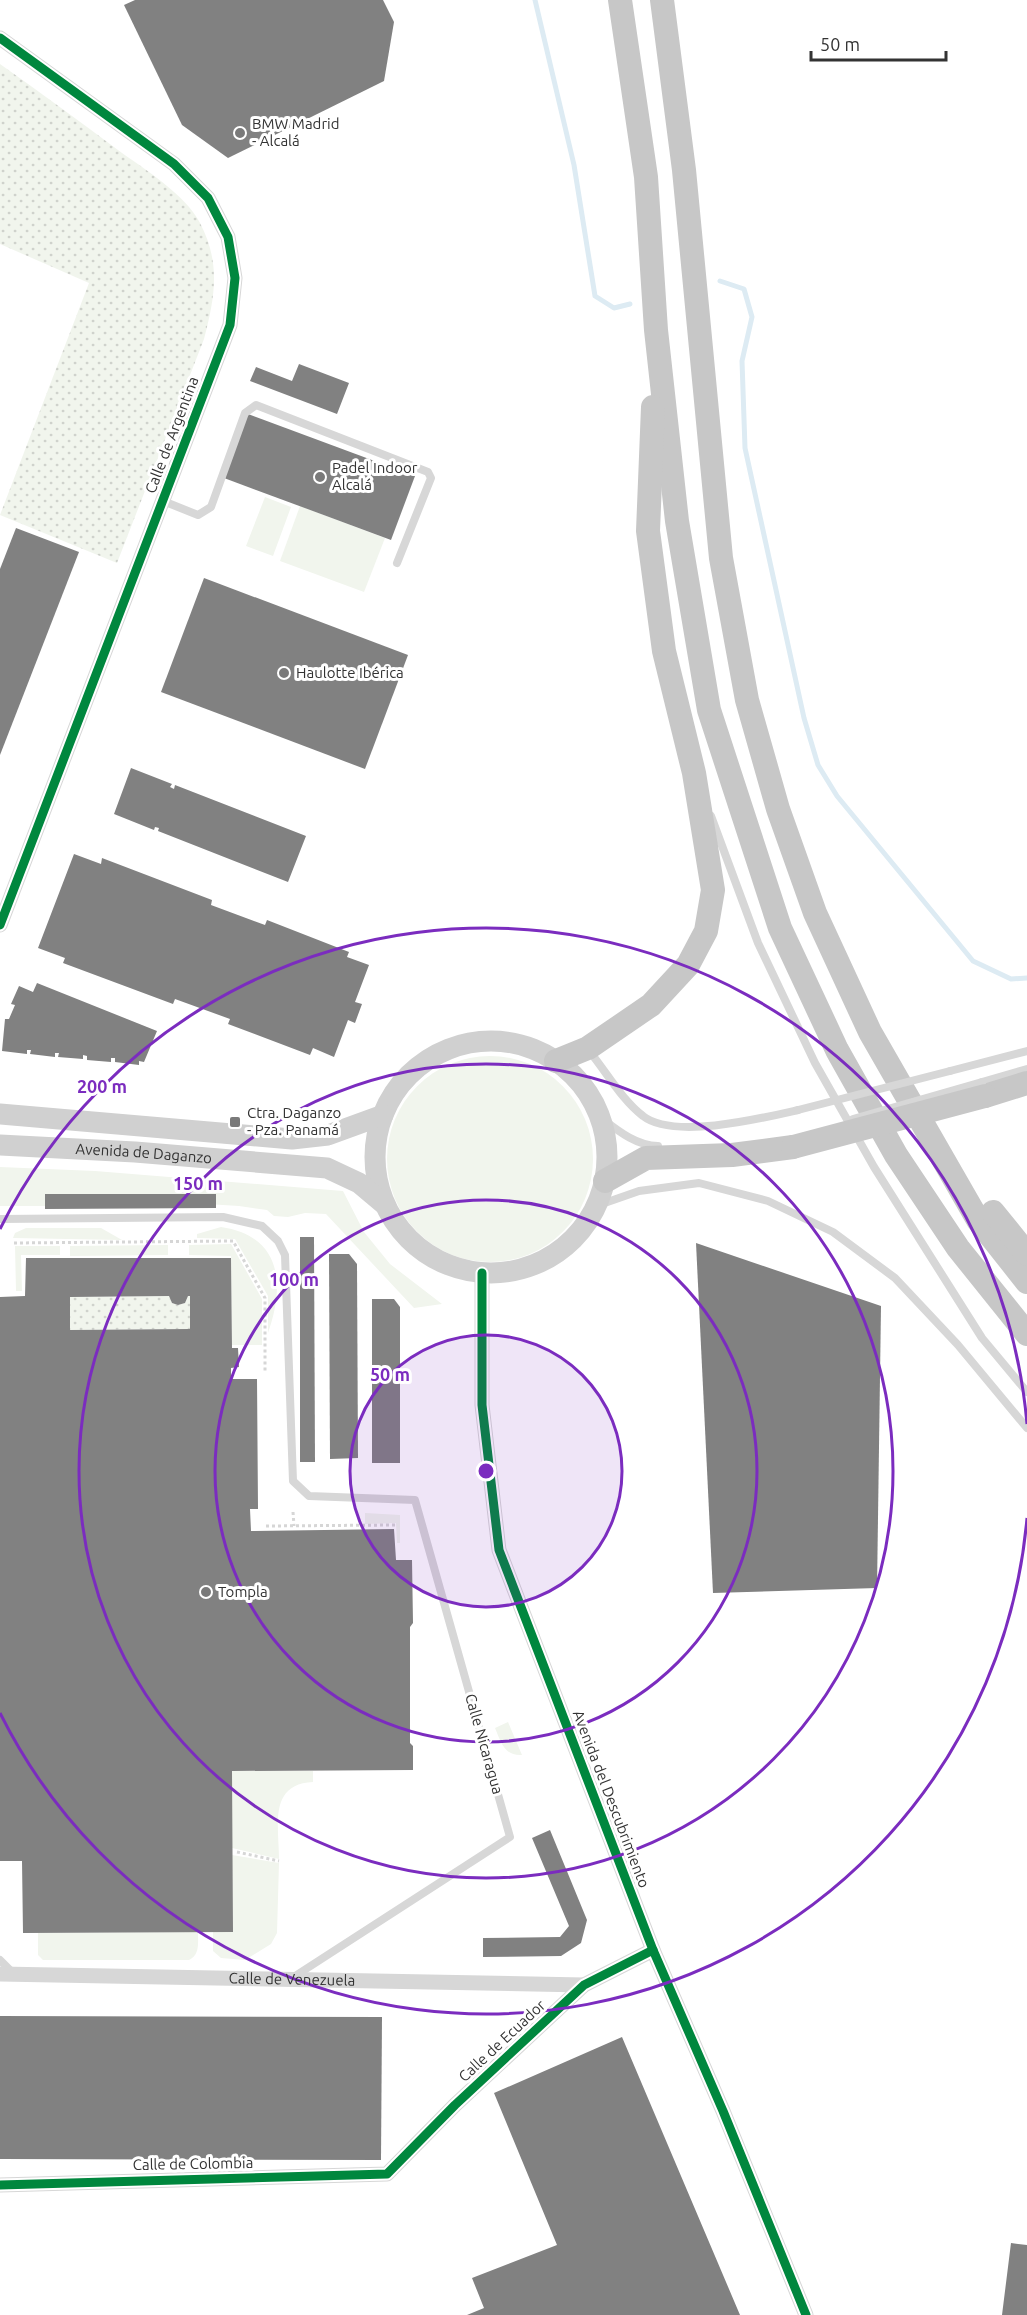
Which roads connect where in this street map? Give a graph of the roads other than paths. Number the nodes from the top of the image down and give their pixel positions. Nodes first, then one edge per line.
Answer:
1 (620, 0) edge
2 (662, 0) edge
3 (0, 38) edge
4 (656, 330) junction
5 (163, 501) junction
6 (397, 563) dead end
7 (694, 773) junction
8 (0, 926) edge
9 (588, 1048) junction
10 (1027, 1051) edge
11 (556, 1061) junction
12 (1027, 1069) edge
13 (1027, 1083) edge
14 (983, 1089) junction
15 (0, 1113) edge
16 (383, 1115) junction
17 (600, 1117) junction
18 (836, 1124) dead end
19 (933, 1139) junction
20 (0, 1145) edge
21 (672, 1146) dead end
22 (605, 1181) junction
23 (384, 1203) junction
24 (596, 1206) junction
25 (0, 1219) edge
26 (1027, 1254) edge
27 (482, 1273) junction
28 (1027, 1282) edge
29 (1027, 1334) edge
30 (1027, 1392) edge
31 (1027, 1428) edge
32 (653, 1950) junction
33 (0, 1960) edge
34 (8, 1974) edge
35 (289, 1980) junction
36 (584, 1986) junction
37 (387, 2174) joint
38 (0, 2184) edge
39 (806, 2315) edge

1 - 4 highway
2 - 19 highway
3 - 5 street, Calle de Argentina
4 - 7 highway
4 - 29 highway
5 - 6 lane
5 - 8 street, Calle de Argentina
7 - 9 highway
7 - 30 lane
9 - 10 lane, bridge
9 - 11 highway
11 - 16 main road
11 - 17 main road
12 - 14 lane
13 - 14 highway
14 - 18 lane, bridge
14 - 22 highway, bridge
15 - 16 main road, Avenida de Daganzo
16 - 23 main road
17 - 21 lane
17 - 22 main road
19 - 26 highway
19 - 28 highway
20 - 23 main road, Avenida de Daganzo
22 - 24 main road
23 - 27 main road
24 - 27 main road
24 - 31 lane
25 - 35 lane, Calle Nicaragua
27 - 32 street, Avenida del Descubrimiento
32 - 36 street, Calle de Ecuador
32 - 39 street, Avenida del Descubrimiento
33 - 34 lane
34 - 35 street, Calle de Venezuela
35 - 36 street, Calle de Venezuela
36 - 37 street, Calle de Ecuador
37 - 38 street, Calle de Colombia

